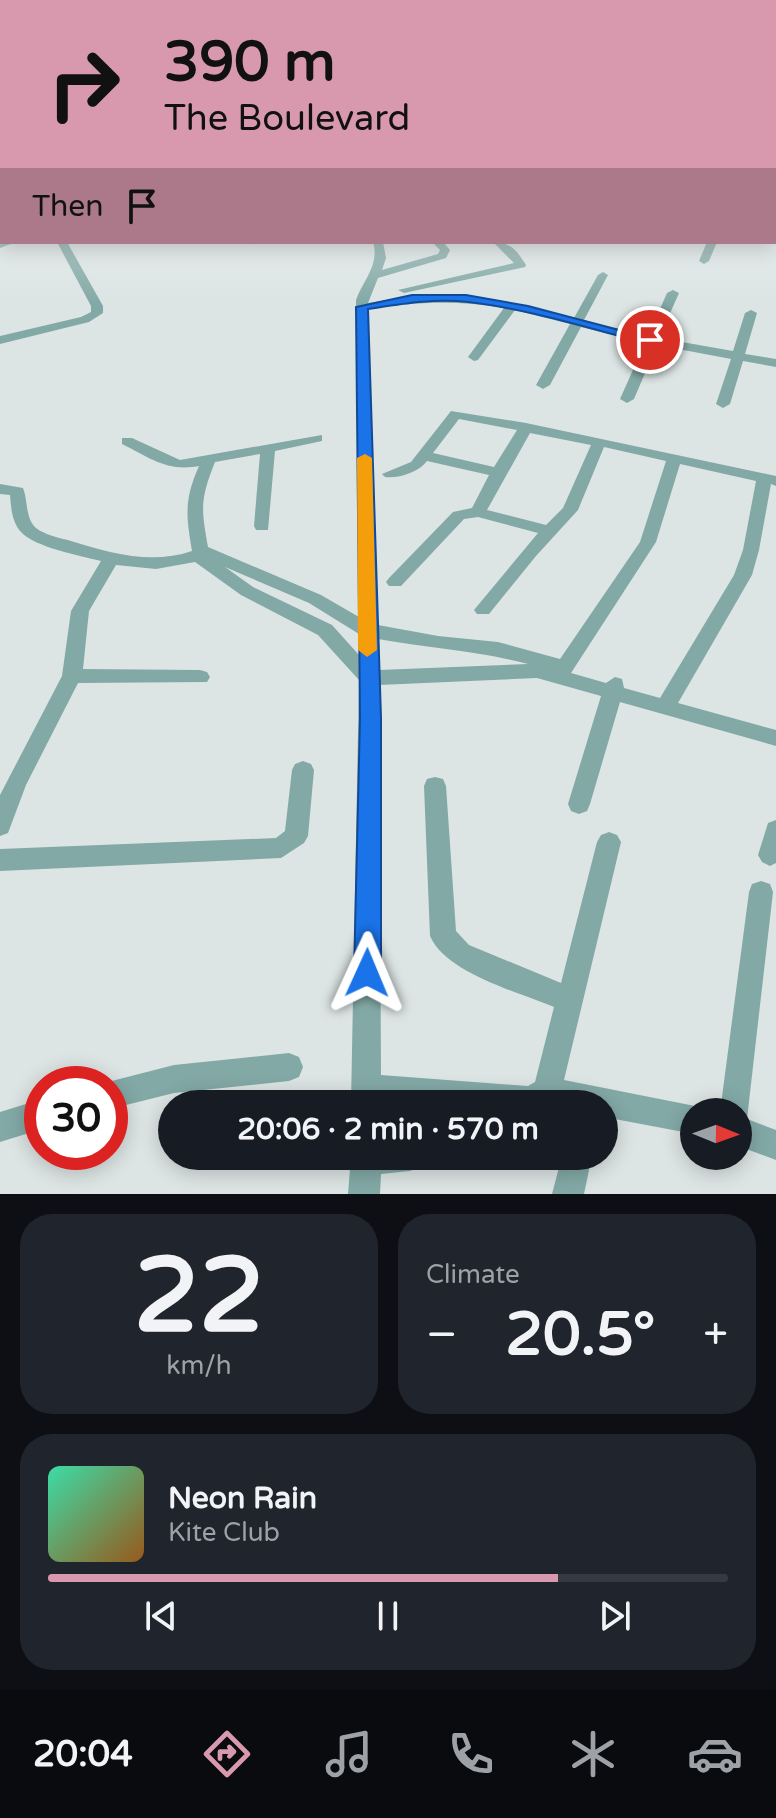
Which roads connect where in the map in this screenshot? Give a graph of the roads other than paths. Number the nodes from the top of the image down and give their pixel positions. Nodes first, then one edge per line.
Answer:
1 (63, 244) edge
2 (378, 244) edge
3 (439, 244) edge
4 (488, 244) edge
5 (501, 244) edge
6 (711, 244) edge
7 (513, 255) junction
8 (704, 261) dead end
9 (375, 275) junction
10 (603, 275) dead end
11 (673, 293) dead end
12 (512, 306) junction
13 (363, 307) junction
14 (751, 313) dead end
15 (578, 322) junction
16 (0, 340) edge
17 (650, 340) junction
18 (740, 355) junction
19 (474, 357) dead end
20 (776, 363) edge
21 (543, 385) dead end
22 (627, 399) dead end
23 (723, 404) dead end
24 (526, 427) junction
25 (317, 438) dead end
26 (127, 441) dead end
27 (599, 442) junction
28 (268, 449) junction
29 (425, 456) junction
30 (674, 459) junction
31 (209, 460) junction
32 (498, 472) junction
33 (390, 474) dead end
34 (770, 480) edge
35 (0, 489) edge
36 (478, 512) junction
37 (262, 526) dead end
38 (549, 531) junction
39 (202, 552) junction
40 (110, 561) junction
41 (253, 573) junction
42 (395, 582) dead end
43 (237, 585) junction
44 (329, 607) junction
45 (483, 610) dead end
46 (312, 623) junction
47 (367, 630) junction
48 (562, 671) junction
49 (72, 676) junction
50 (200, 677) dead end
51 (369, 678) junction
52 (613, 688) junction
53 (669, 700) junction
54 (776, 728) edge
55 (776, 738) edge
56 (303, 770) dead end
57 (435, 786) dead end
58 (579, 804) dead end
59 (1, 817) edge
60 (776, 830) edge
61 (609, 842) dead end
62 (770, 855) dead end
63 (0, 860) edge
64 (761, 892) dead end
65 (570, 1000) junction
66 (289, 1067) dead end
67 (128, 1090) edge
68 (366, 1090) edge
69 (539, 1090) edge
70 (737, 1098) edge
71 (618, 1105) edge
72 (680, 1116) edge
73 (24, 1120) edge
74 (0, 1127) edge
75 (752, 1136) edge
76 (776, 1145) edge
77 (365, 1170) edge
78 (574, 1170) edge
79 (364, 1194) edge
80 (568, 1194) edge

1 - 16 street
2 - 9 street
3 - 9 street
4 - 7 street
5 - 7 street
6 - 8 street
7 - 13 street
9 - 13 street
10 - 15 street
11 - 17 street
12 - 13 street
12 - 15 street
12 - 19 street
13 - 47 street
14 - 18 street
15 - 17 street
15 - 21 street
17 - 18 street
17 - 22 street
18 - 20 street
18 - 23 street
24 - 27 street
24 - 29 street
24 - 32 street
25 - 28 street
26 - 31 street
27 - 30 street
27 - 38 street
28 - 31 street
28 - 37 street
29 - 32 street
29 - 33 street
30 - 34 street
30 - 48 street
31 - 39 street
32 - 36 street
34 - 53 street
35 - 40 street
36 - 38 street
36 - 42 street
38 - 45 street
39 - 40 street
39 - 41 street
39 - 43 street
40 - 49 street
41 - 43 street
41 - 44 street
43 - 46 street
44 - 46 street
44 - 47 street
46 - 51 street
47 - 48 street
47 - 51 street
48 - 51 street
48 - 52 street
49 - 50 street
49 - 59 street
51 - 68 street
52 - 53 street
52 - 55 street
52 - 58 street
53 - 54 street
56 - 63 street
57 - 65 street
60 - 62 street
61 - 65 street
64 - 70 street
65 - 69 street
66 - 67 street
71 - 72 street
73 - 74 street
75 - 76 street
77 - 79 street
78 - 80 street

